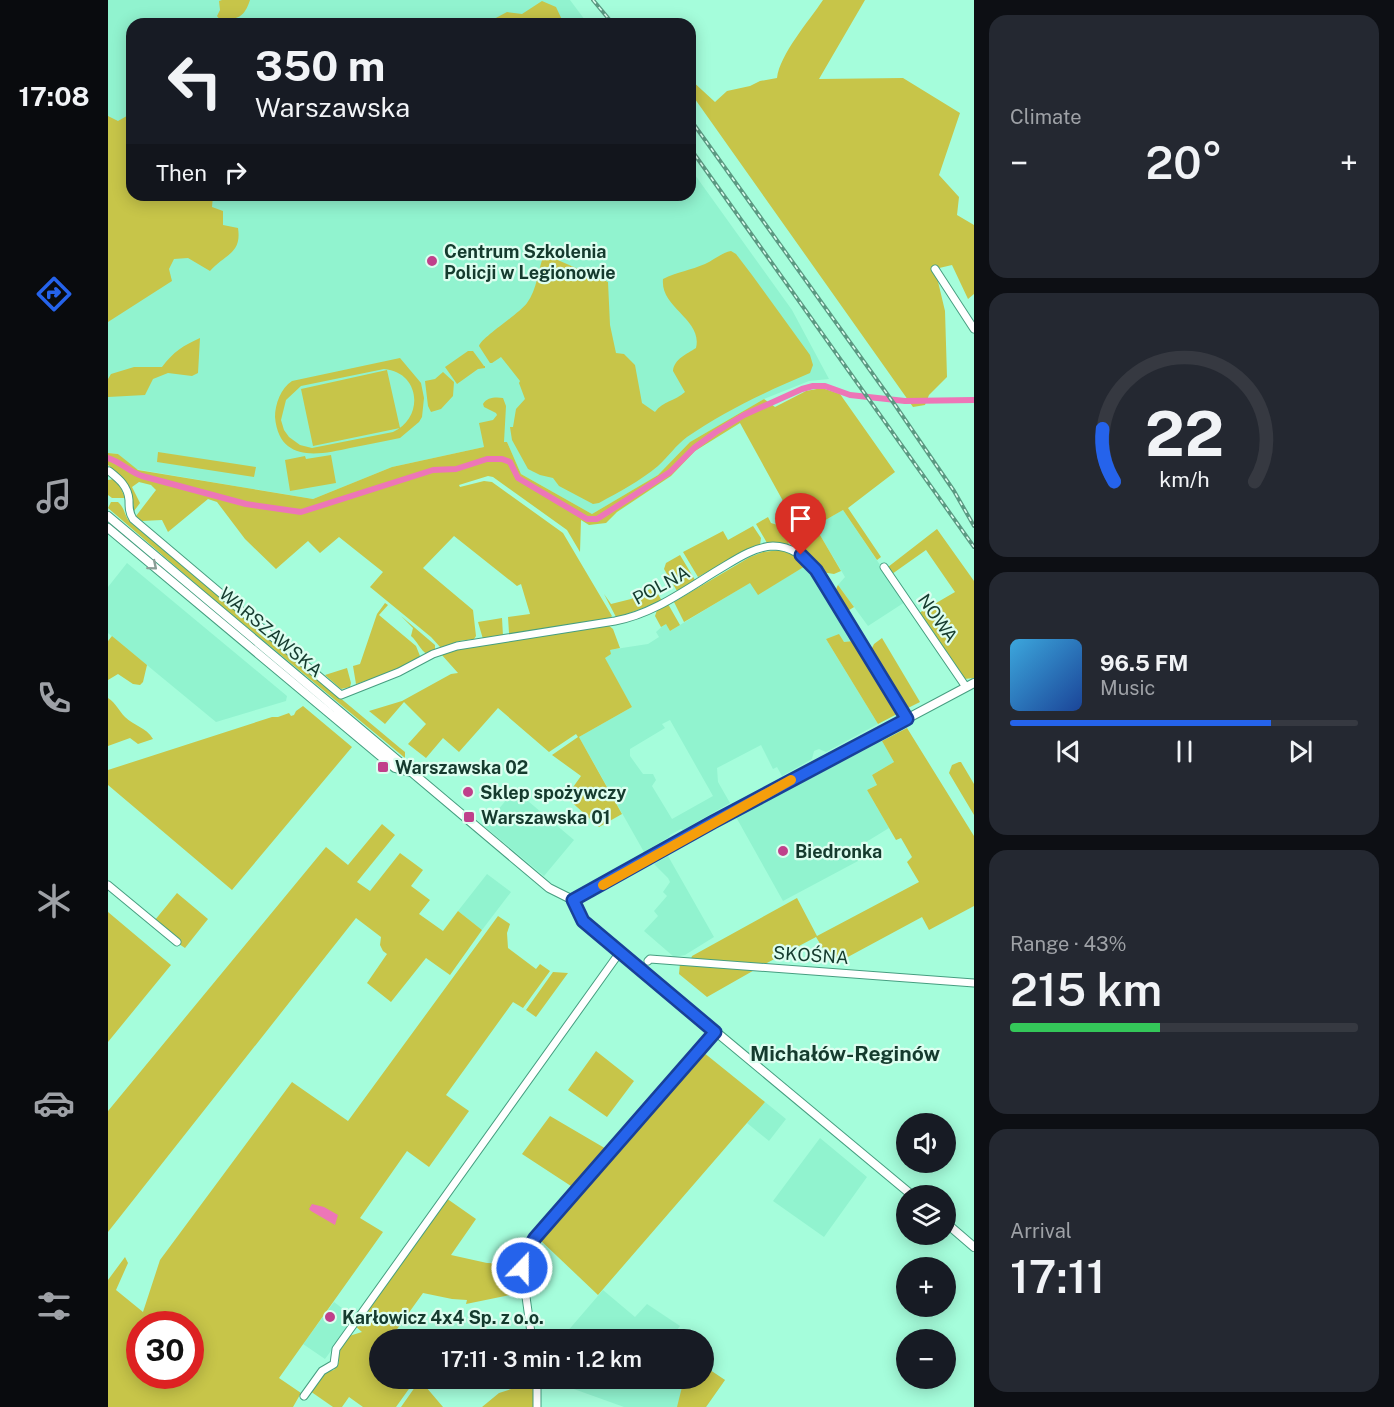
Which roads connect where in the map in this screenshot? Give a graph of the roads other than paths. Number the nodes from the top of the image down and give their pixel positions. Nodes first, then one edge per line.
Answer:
1 (935, 269) dead end
2 (974, 329) edge
3 (108, 471) edge
4 (108, 516) edge
5 (108, 528) edge
6 (884, 567) dead end
7 (970, 685) edge
8 (907, 719) junction
9 (413, 773) junction
10 (108, 885) edge
11 (573, 900) junction
12 (177, 942) dead end
13 (620, 952) junction
14 (648, 961) dead end
15 (974, 983) edge
16 (715, 1032) junction
17 (900, 1185) edge
18 (956, 1231) edge
19 (974, 1246) edge
20 (530, 1329) edge
21 (537, 1389) edge
22 (304, 1395) dead end
23 (537, 1407) edge

1 - 2 street
3 - 8 street, POLNA
4 - 9 main road, WARSZAWSKA
5 -> 9 main road, WARSZAWSKA
6 - 7 street, NOWA
7 - 8 main road
8 - 11 main road
9 - 11 main road, WARSZAWSKA
10 - 12 street
11 - 13 main road
13 - 16 main road
13 - 22 street
14 - 15 street, SKOŚNA
16 - 17 main road
16 - 20 street
18 - 19 main road
21 - 23 street

